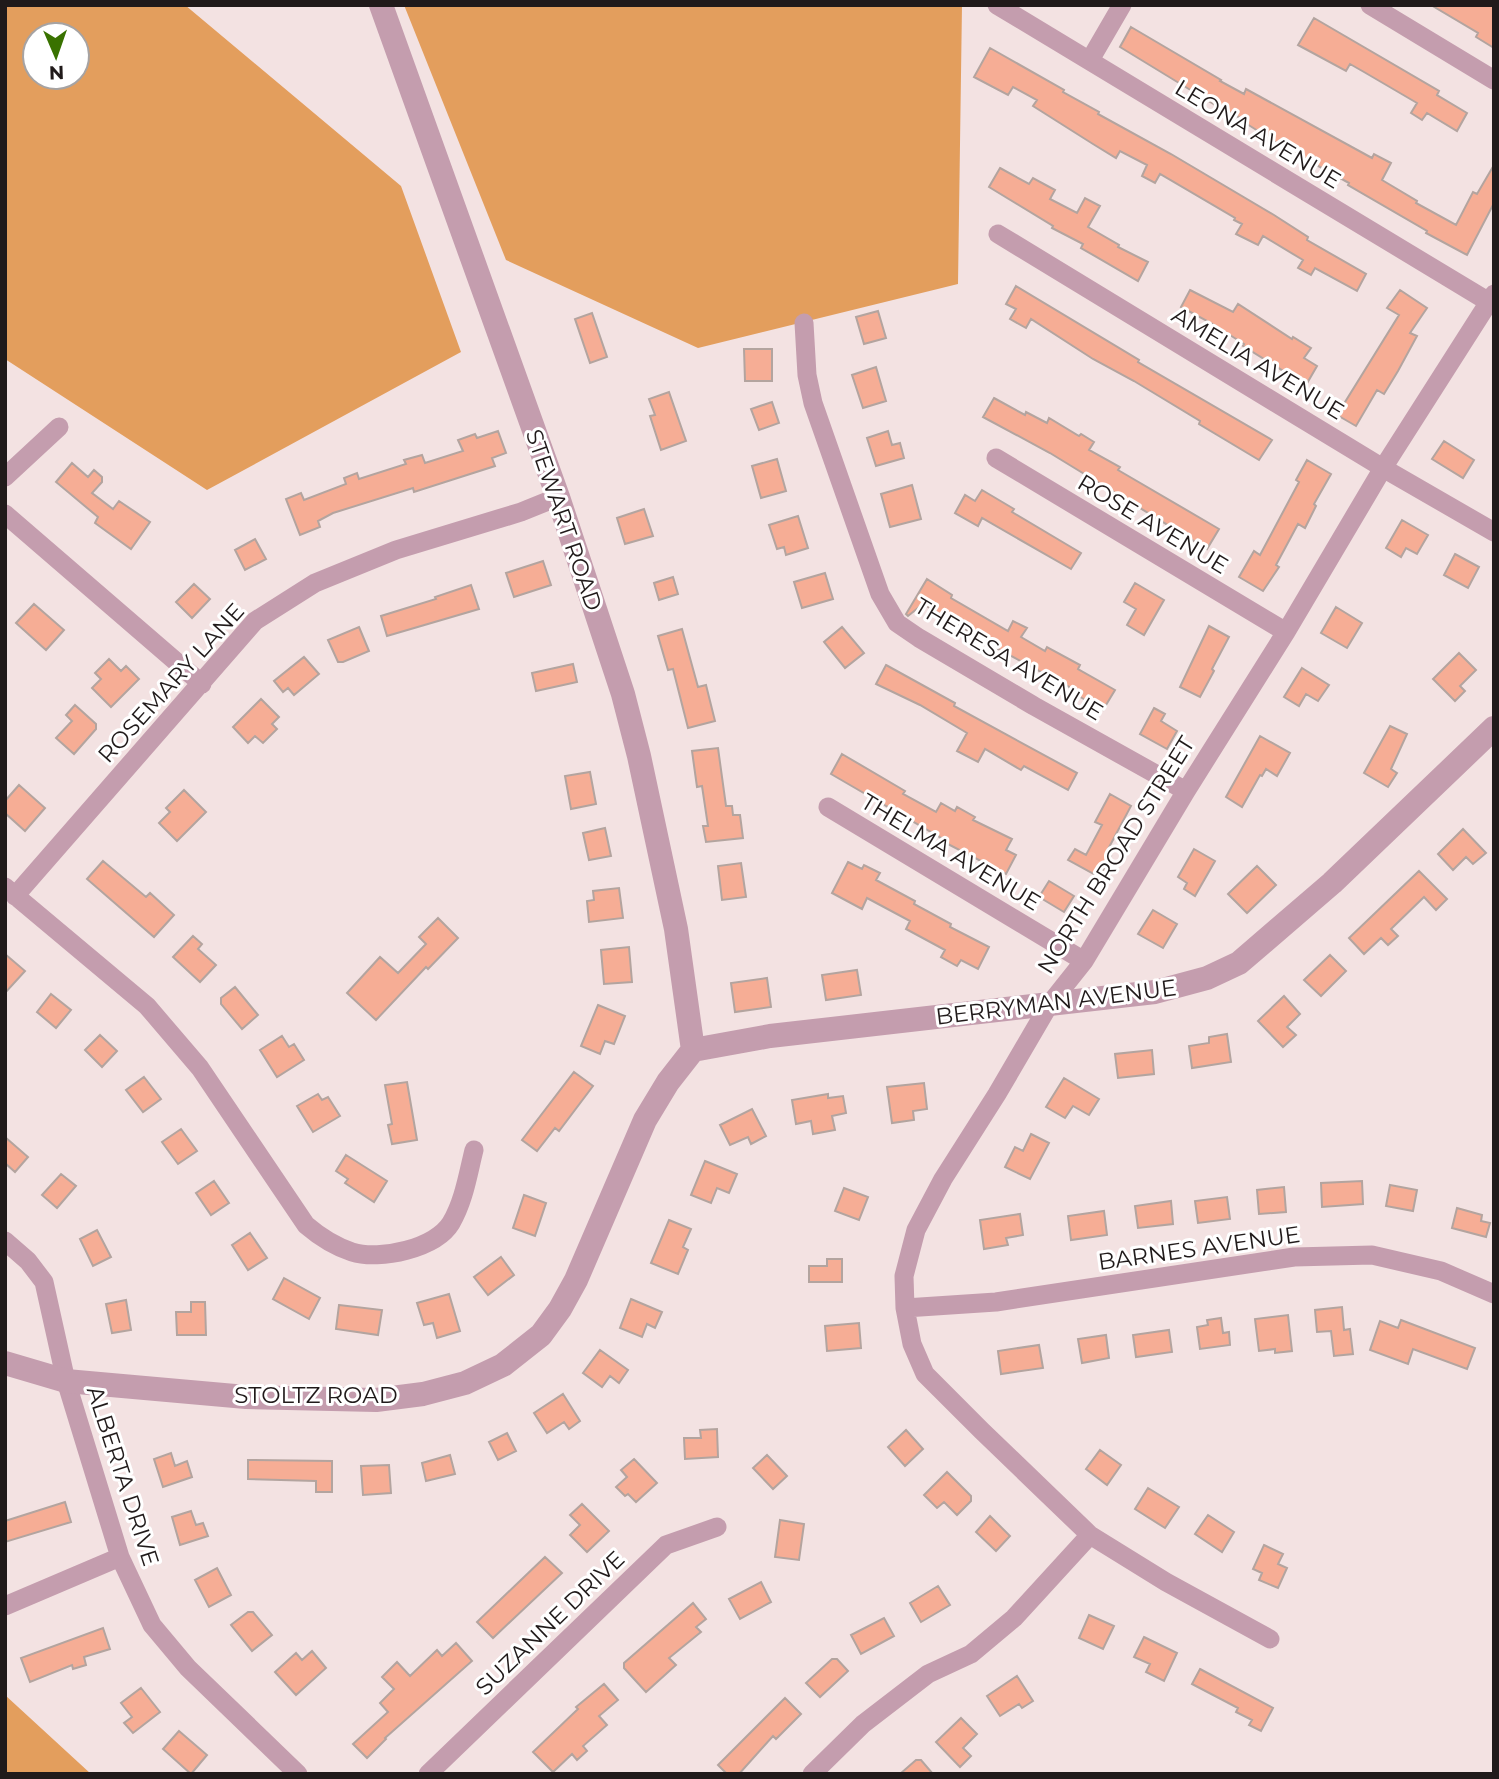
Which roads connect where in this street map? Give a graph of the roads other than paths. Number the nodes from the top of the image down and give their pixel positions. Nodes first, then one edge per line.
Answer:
1 (381, 5) edge
2 (997, 5) edge
3 (1122, 5) edge
4 (1370, 5) edge
5 (1090, 60) junction
6 (1494, 80) edge
7 (999, 234) dead end
8 (1492, 300) edge
9 (803, 323) dead end
10 (59, 427) dead end
11 (996, 458) dead end
12 (1382, 468) junction
13 (5, 477) edge
14 (558, 498) junction
15 (5, 514) edge
16 (1494, 532) edge
17 (1286, 632) junction
18 (202, 684) junction
19 (1494, 728) edge
20 (1186, 791) junction
21 (828, 807) dead end
22 (10, 892) edge
23 (1084, 961) junction
24 (1049, 1005) junction
25 (693, 1050) junction
26 (474, 1150) dead end
27 (5, 1241) edge
28 (1494, 1294) edge
29 (905, 1308) junction
30 (5, 1363) edge
31 (66, 1381) junction
32 (717, 1527) dead end
33 (1090, 1535) junction
34 (120, 1557) junction
35 (5, 1606) edge
36 (1270, 1639) dead end
37 (298, 1774) edge
38 (428, 1774) edge
39 (812, 1774) edge

1 - 14 street, STEWART ROAD
2 - 5 street, LEONA AVENUE
3 - 5 street
4 - 6 street
5 - 8 street, LEONA AVENUE
7 - 12 street, AMELIA AVENUE
8 - 12 street, NORTH BROAD STREET
9 - 20 street, THERESA AVENUE
10 - 13 street
11 - 17 street, ROSE AVENUE
12 - 16 street, AMELIA AVENUE
12 - 17 street, NORTH BROAD STREET
14 - 18 street, ROSEMARY LANE
14 - 25 street, STEWART ROAD
15 - 18 street
17 - 20 street, NORTH BROAD STREET
18 - 22 street, ROSEMARY LANE
19 - 24 street, BERRYMAN AVENUE
20 - 23 street, NORTH BROAD STREET
21 - 23 street, THELMA AVENUE
22 - 26 street
23 - 24 street, NORTH BROAD STREET
24 - 25 street, BERRYMAN AVENUE
24 - 29 street, NORTH BROAD STREET
25 - 31 street, STOLTZ ROAD
27 - 31 street, ALBERTA DRIVE
28 - 29 street, BARNES AVENUE
29 - 33 street, NORTH BROAD STREET
30 - 31 street, STOLTZ ROAD
31 - 34 street, ALBERTA DRIVE
32 - 38 street, SUZANNE DRIVE
33 - 36 street, NORTH BROAD STREET
33 - 39 street
34 - 35 street
34 - 37 street, ALBERTA DRIVE

